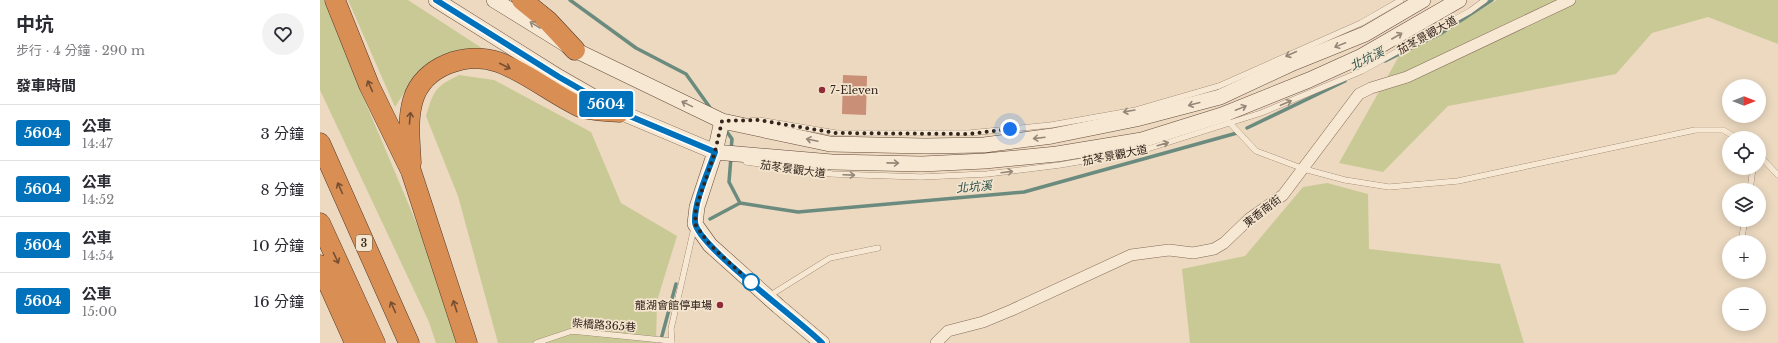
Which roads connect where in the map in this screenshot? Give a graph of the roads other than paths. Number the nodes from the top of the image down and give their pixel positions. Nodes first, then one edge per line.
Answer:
1 (335, 0) edge
2 (436, 0) edge
3 (494, 0) edge
4 (522, 0) edge
5 (1423, 0) edge
6 (1460, 0) edge
7 (1485, 0) edge
8 (1570, 0) edge
9 (1401, 7) edge
10 (1361, 23) junction
11 (575, 50) junction
12 (1219, 91) junction
13 (620, 112) junction
14 (1226, 119) junction
15 (722, 121) junction
16 (1725, 131) edge
17 (836, 133) junction
18 (320, 143) edge
19 (925, 146) junction
20 (715, 152) junction
21 (1042, 156) junction
22 (1104, 157) junction
23 (1766, 163) edge
24 (1304, 169) junction
25 (411, 171) junction
26 (1778, 174) edge
27 (320, 223) edge
28 (695, 224) junction
29 (878, 248) dead end
30 (320, 265) edge
31 (320, 291) edge
32 (768, 297) junction
33 (352, 337) edge
34 (672, 342) edge
35 (375, 343) edge
36 (409, 343) edge
37 (467, 343) edge
38 (536, 343) edge
39 (822, 343) edge
40 (936, 343) edge

25 -> 1 highway
2 - 13 street, 茄苳景觀大道
11 -> 3 street
4 - 11 highway
5 - 9 street
14 -> 6 street, 茄苳景觀大道
14 -> 7 lane, 茄苳景觀大道
8 - 24 street, 東香南街
9 - 10 lane
9 - 10 lane
9 -> 12 street
10 -> 12 lane
15 -> 11 street
12 -> 17 lane
12 -> 19 street
13 - 20 street, 茄苳景觀大道
25 -> 13 highway
14 - 21 street, 茄苳景觀大道
22 -> 14 lane, 茄苳景觀大道
14 - 24 lane
15 - 17 lane
19 -> 15 street
15 - 20 street
16 - 24 lane
17 - 19 lane
36 -> 18 highway, 3
20 -> 21 street, 茄苳景觀大道
20 -> 22 lane, 茄苳景觀大道
20 - 28 street
21 - 22 lane
23 - 26 lane
24 - 40 street, 東香南街
37 -> 25 highway
27 -> 35 highway
28 - 32 street
28 - 34 lane
29 - 32 lane
30 - 33 highway
31 - 33 highway
32 - 39 street
34 - 38 lane, 柴橋路365巷

